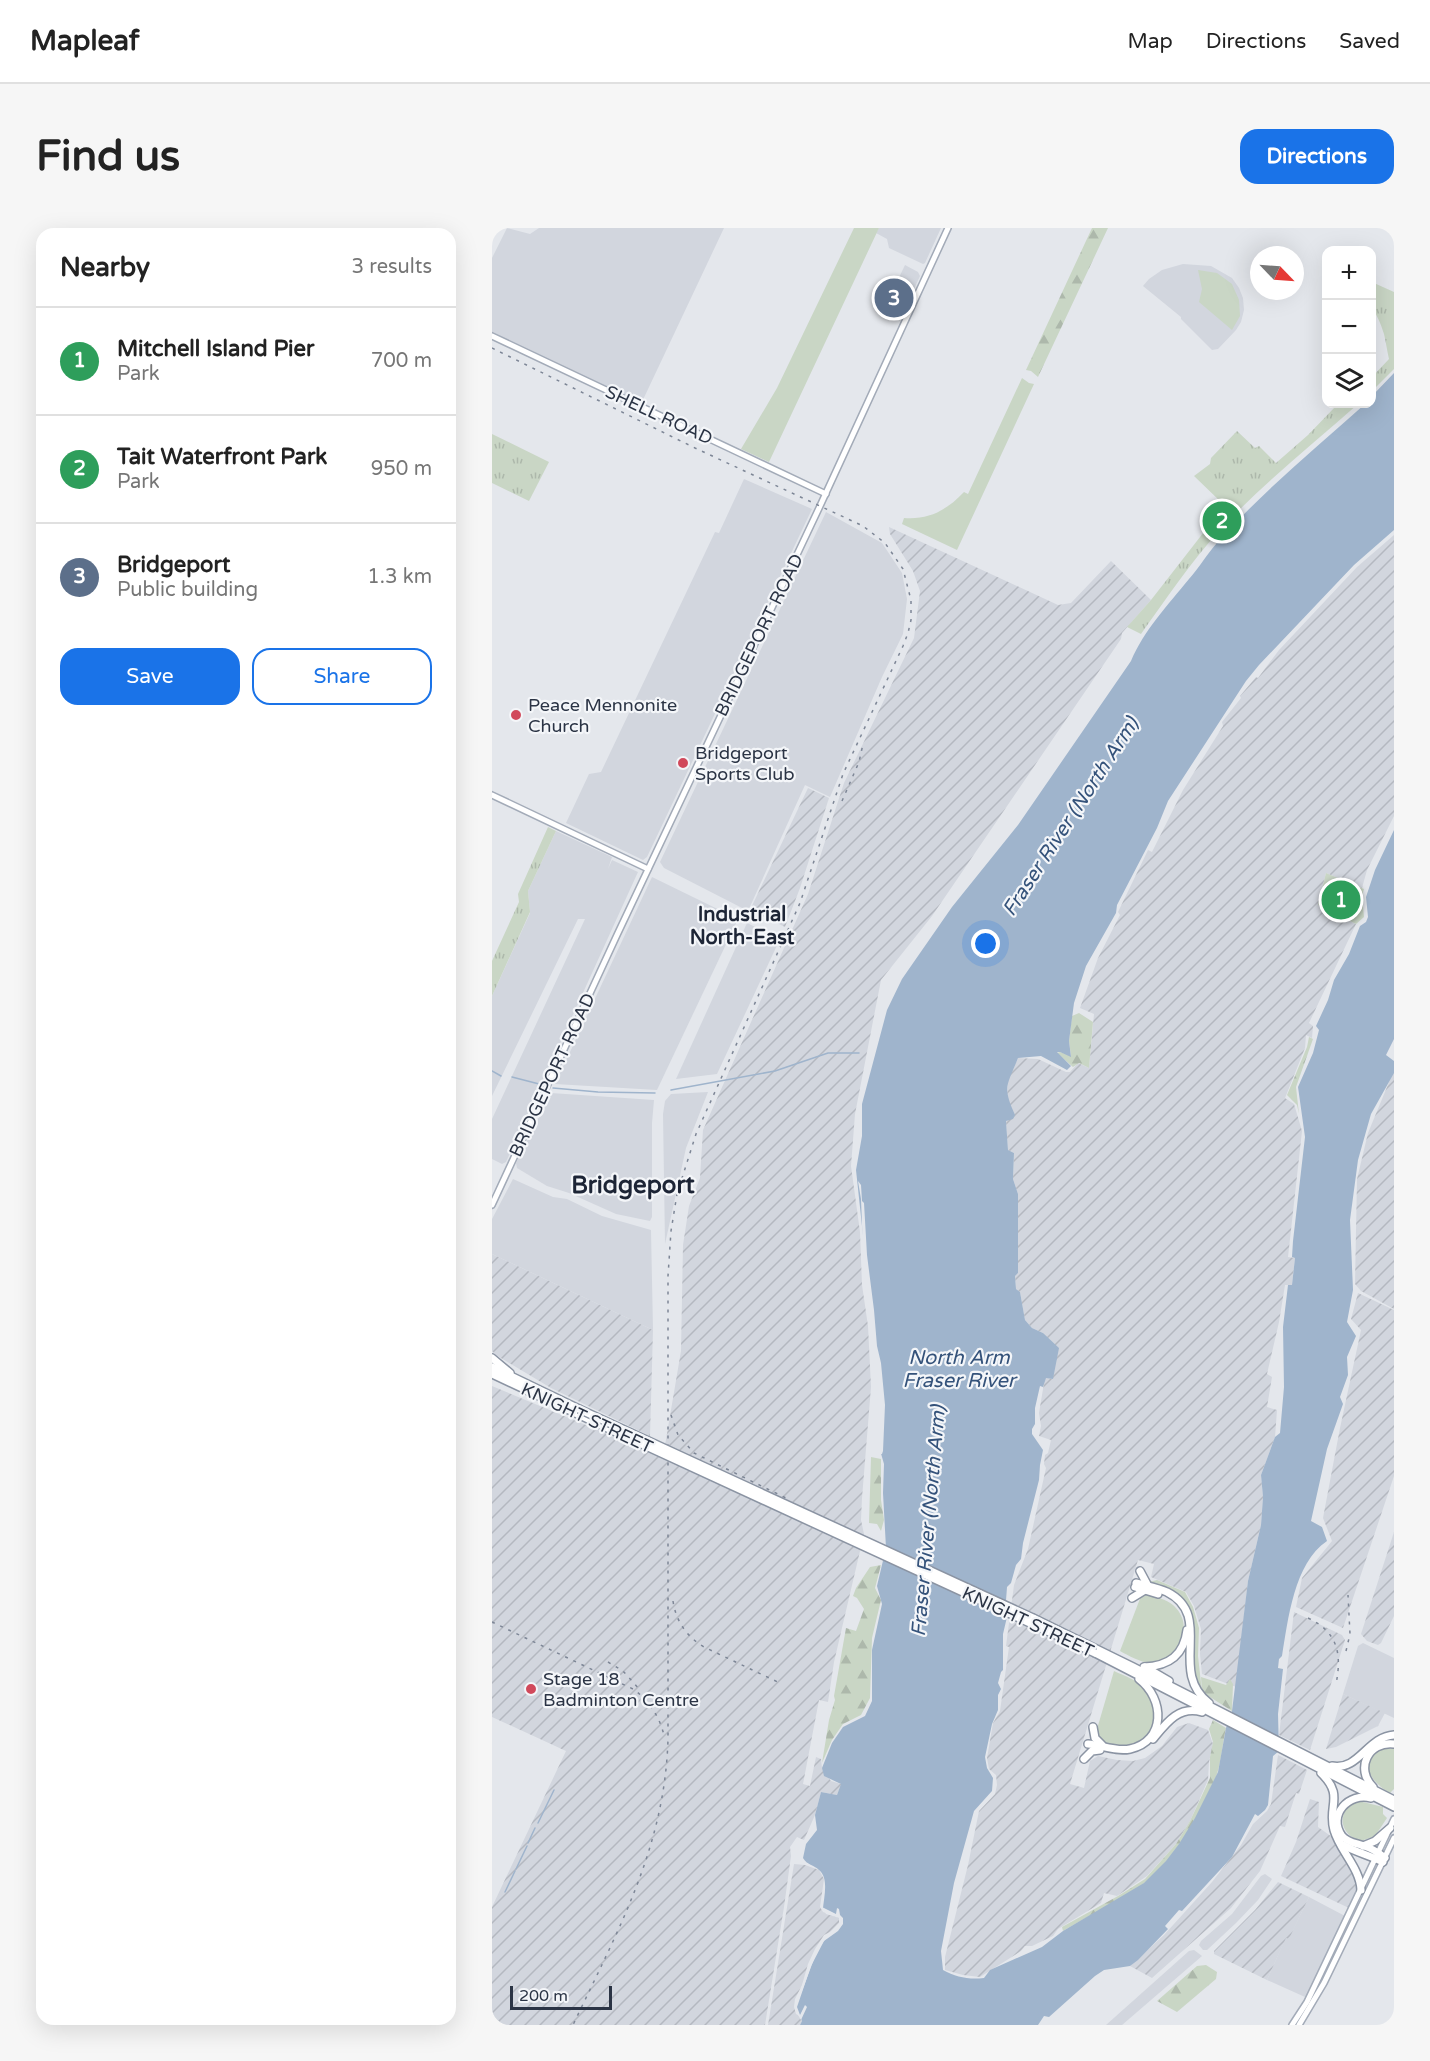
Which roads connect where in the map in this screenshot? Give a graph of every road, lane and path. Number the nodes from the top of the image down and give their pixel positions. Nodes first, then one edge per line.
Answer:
1 (948, 228) edge
2 (492, 336) edge
3 (826, 494) junction
4 (492, 795) edge
5 (648, 869) junction
6 (492, 1206) edge
7 (492, 1358) edge
8 (492, 1367) edge
9 (492, 1374) edge
10 (492, 1378) edge
11 (517, 1378) junction
12 (568, 1410) junction
13 (577, 1412) junction
14 (1140, 1571) dead end
15 (1136, 1585) dead end
16 (1147, 1588) junction
17 (1132, 1598) dead end
18 (1144, 1667) junction
19 (1130, 1669) junction
20 (1177, 1689) junction
21 (1212, 1711) junction
22 (1093, 1727) dead end
23 (1394, 1737) edge
24 (1394, 1744) edge
25 (1101, 1748) junction
26 (1084, 1759) dead end
27 (1322, 1769) junction
28 (1391, 1803) edge
29 (1394, 1819) edge
30 (1390, 1828) junction
31 (1394, 1838) edge
32 (1341, 1844) junction
33 (1364, 1846) junction
34 (1381, 1858) junction
35 (1361, 1890) junction
36 (1292, 2025) edge
37 (1299, 2025) edge

1 - 3 main road, BRIDGEPORT ROAD
2 - 3 main road, SHELL ROAD
3 - 5 main road, BRIDGEPORT ROAD
4 - 5 main road
5 - 6 main road, BRIDGEPORT ROAD
7 - 11 highway
8 - 11 highway, KNIGHT STREET
9 - 12 highway, KNIGHT STREET
10 - 12 highway
11 - 13 highway, KNIGHT STREET
12 - 13 highway, KNIGHT STREET
13 - 19 highway, KNIGHT STREET, bridge
13 - 19 highway, KNIGHT STREET, bridge
14 - 16 highway
15 - 16 highway
16 - 17 highway
16 - 18 highway
16 - 21 highway
18 - 19 highway
18 - 20 highway
19 - 20 highway, KNIGHT STREET
19 - 21 highway, KNIGHT STREET
19 - 25 highway
20 - 21 highway, KNIGHT STREET
21 - 25 highway
21 - 27 highway, KNIGHT STREET
21 - 27 highway, KNIGHT STREET
22 - 25 highway
23 - 27 highway
24 - 28 highway
25 - 26 highway
27 - 28 highway, KNIGHT STREET
27 - 32 highway
28 - 33 highway
29 - 30 main road
30 - 33 highway
30 - 34 main road
31 - 34 main road
32 - 34 highway
32 - 35 highway
33 - 34 highway
34 - 35 main road
34 - 37 main road
35 - 36 main road

